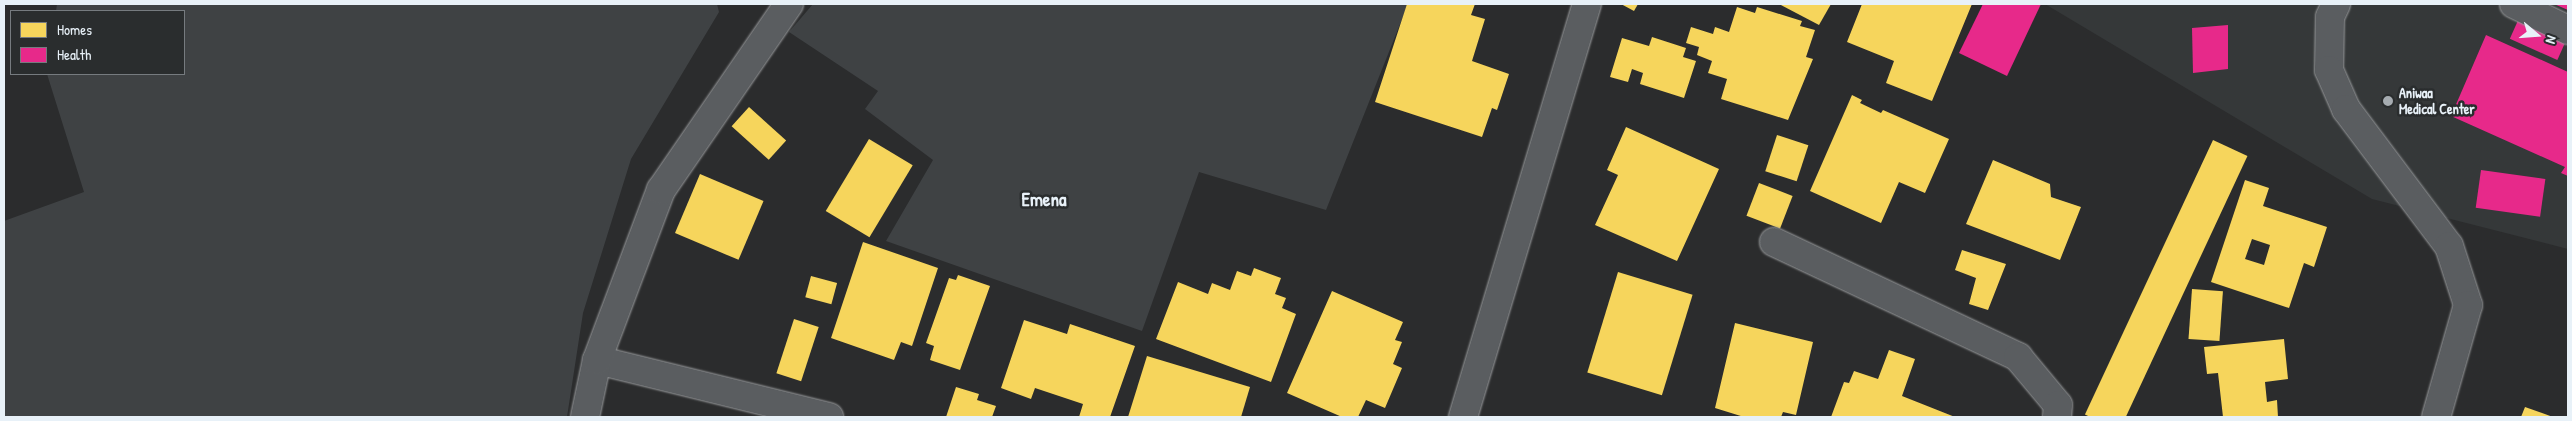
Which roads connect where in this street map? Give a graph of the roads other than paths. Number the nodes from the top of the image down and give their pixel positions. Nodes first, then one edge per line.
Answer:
1 (789, 4) edge
2 (1587, 4) edge
3 (2336, 4) edge
4 (2514, 4) edge
5 (2568, 30) edge
6 (1774, 242) dead end
7 (597, 360) junction
8 (584, 417) edge
9 (829, 417) edge
10 (1463, 417) edge
11 (2057, 417) edge
12 (2436, 417) edge

1 - 7 street
2 - 10 street
3 - 12 street
4 - 5 street
6 - 11 street
7 - 8 street
7 - 9 street

